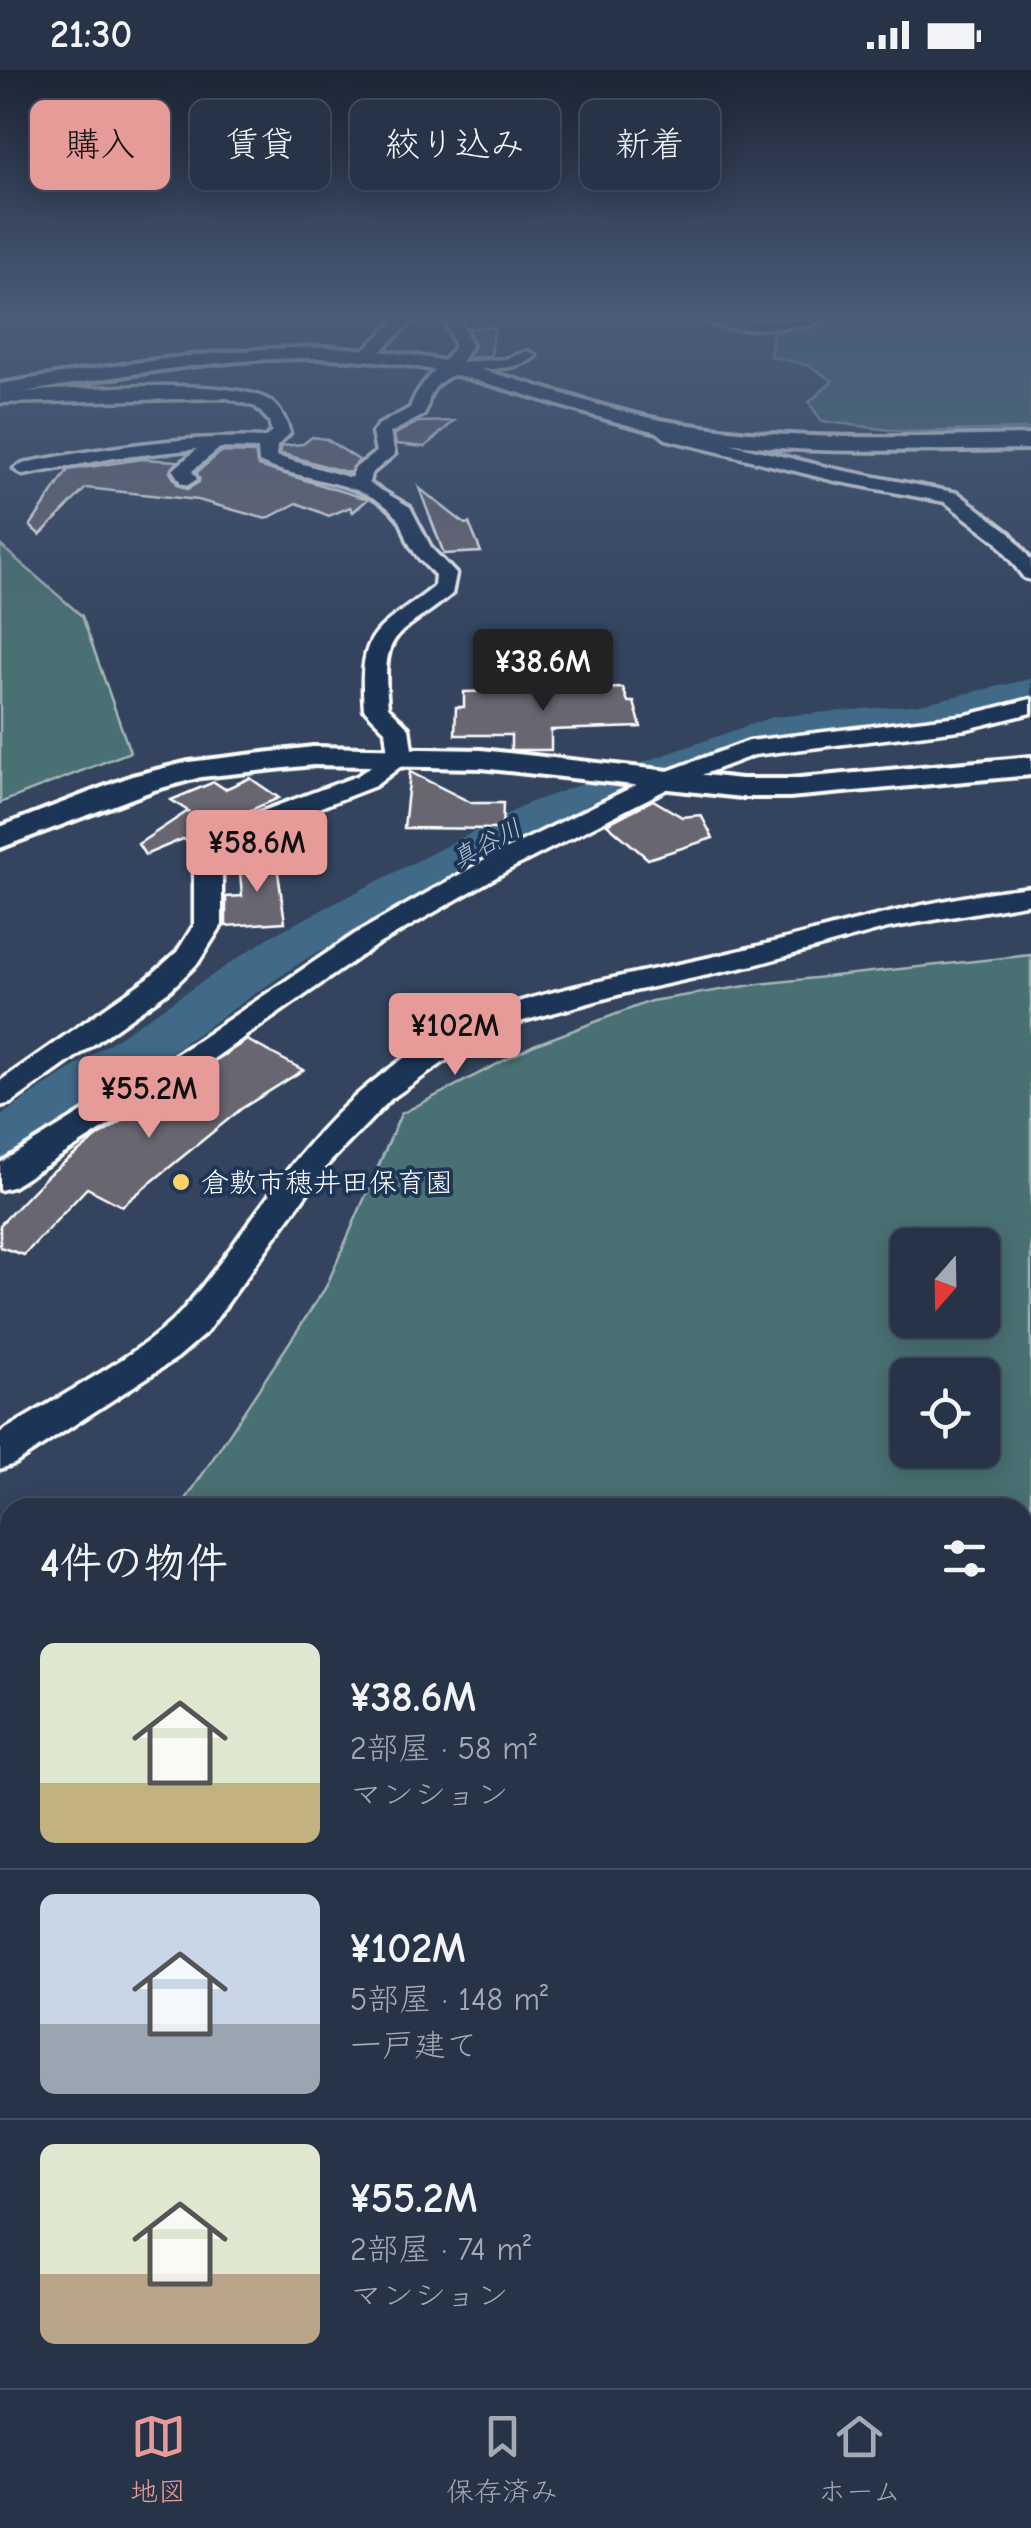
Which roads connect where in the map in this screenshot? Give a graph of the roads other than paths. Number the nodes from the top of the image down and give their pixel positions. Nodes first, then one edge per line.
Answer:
1 (278, 428) edge
2 (386, 428) edge
3 (661, 428) edge
4 (691, 428) edge
5 (218, 442) junction
6 (1031, 442) edge
7 (852, 443) junction
8 (268, 444) junction
9 (68, 460) junction
10 (793, 466) junction
11 (23, 469) dead end
12 (188, 479) dead end
13 (360, 484) junction
14 (74, 485) dead end
15 (1022, 551) edge
16 (1031, 574) edge
17 (1031, 706) edge
18 (401, 757) junction
19 (1031, 766) edge
20 (658, 779) junction
21 (0, 838) edge
22 (1031, 896) edge
23 (0, 1096) edge
24 (0, 1179) edge
25 (0, 1453) edge

1 - 8 street
2 - 13 street
3 - 10 street
4 - 7 street
5 - 8 street
5 - 9 street
5 - 12 street
6 - 7 street
7 - 10 street
8 - 13 street
9 - 11 street
9 - 14 street
10 - 15 street
13 - 18 street
15 - 16 street
17 - 20 street
18 - 20 street
18 - 21 street
18 - 23 street
19 - 20 street
20 - 24 street
22 - 25 street

